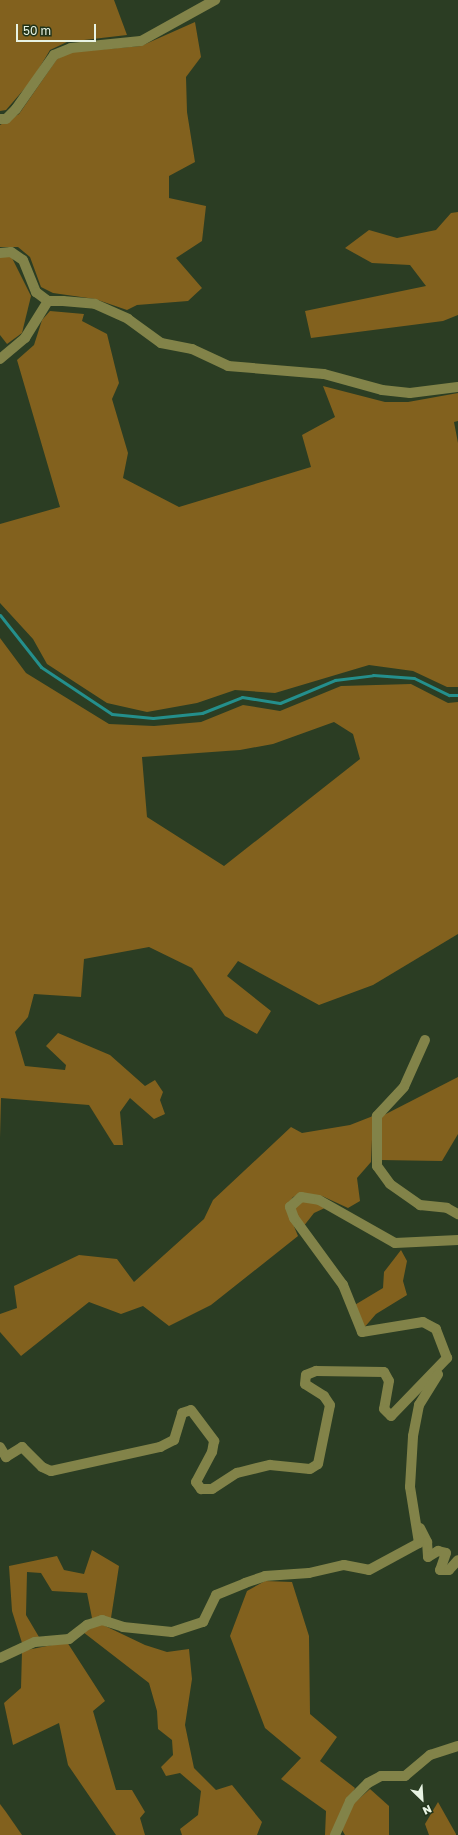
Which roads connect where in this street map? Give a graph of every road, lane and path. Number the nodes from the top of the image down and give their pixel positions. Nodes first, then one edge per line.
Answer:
1 (216, 0) edge
2 (0, 119) edge
3 (0, 253) edge
4 (48, 300) junction
5 (0, 359) edge
6 (458, 387) edge
7 (425, 1040) dead end
8 (458, 1214) edge
9 (458, 1240) edge
10 (443, 1367) junction
11 (0, 1447) edge
12 (417, 1523) junction
13 (458, 1560) edge
14 (0, 1658) edge
15 (458, 1746) edge
16 (336, 1835) edge

1 - 2 street
3 - 4 street
4 - 5 street
4 - 6 street
7 - 8 street
9 - 10 street
10 - 11 street
10 - 12 street
12 - 13 street
12 - 14 street
15 - 16 street

